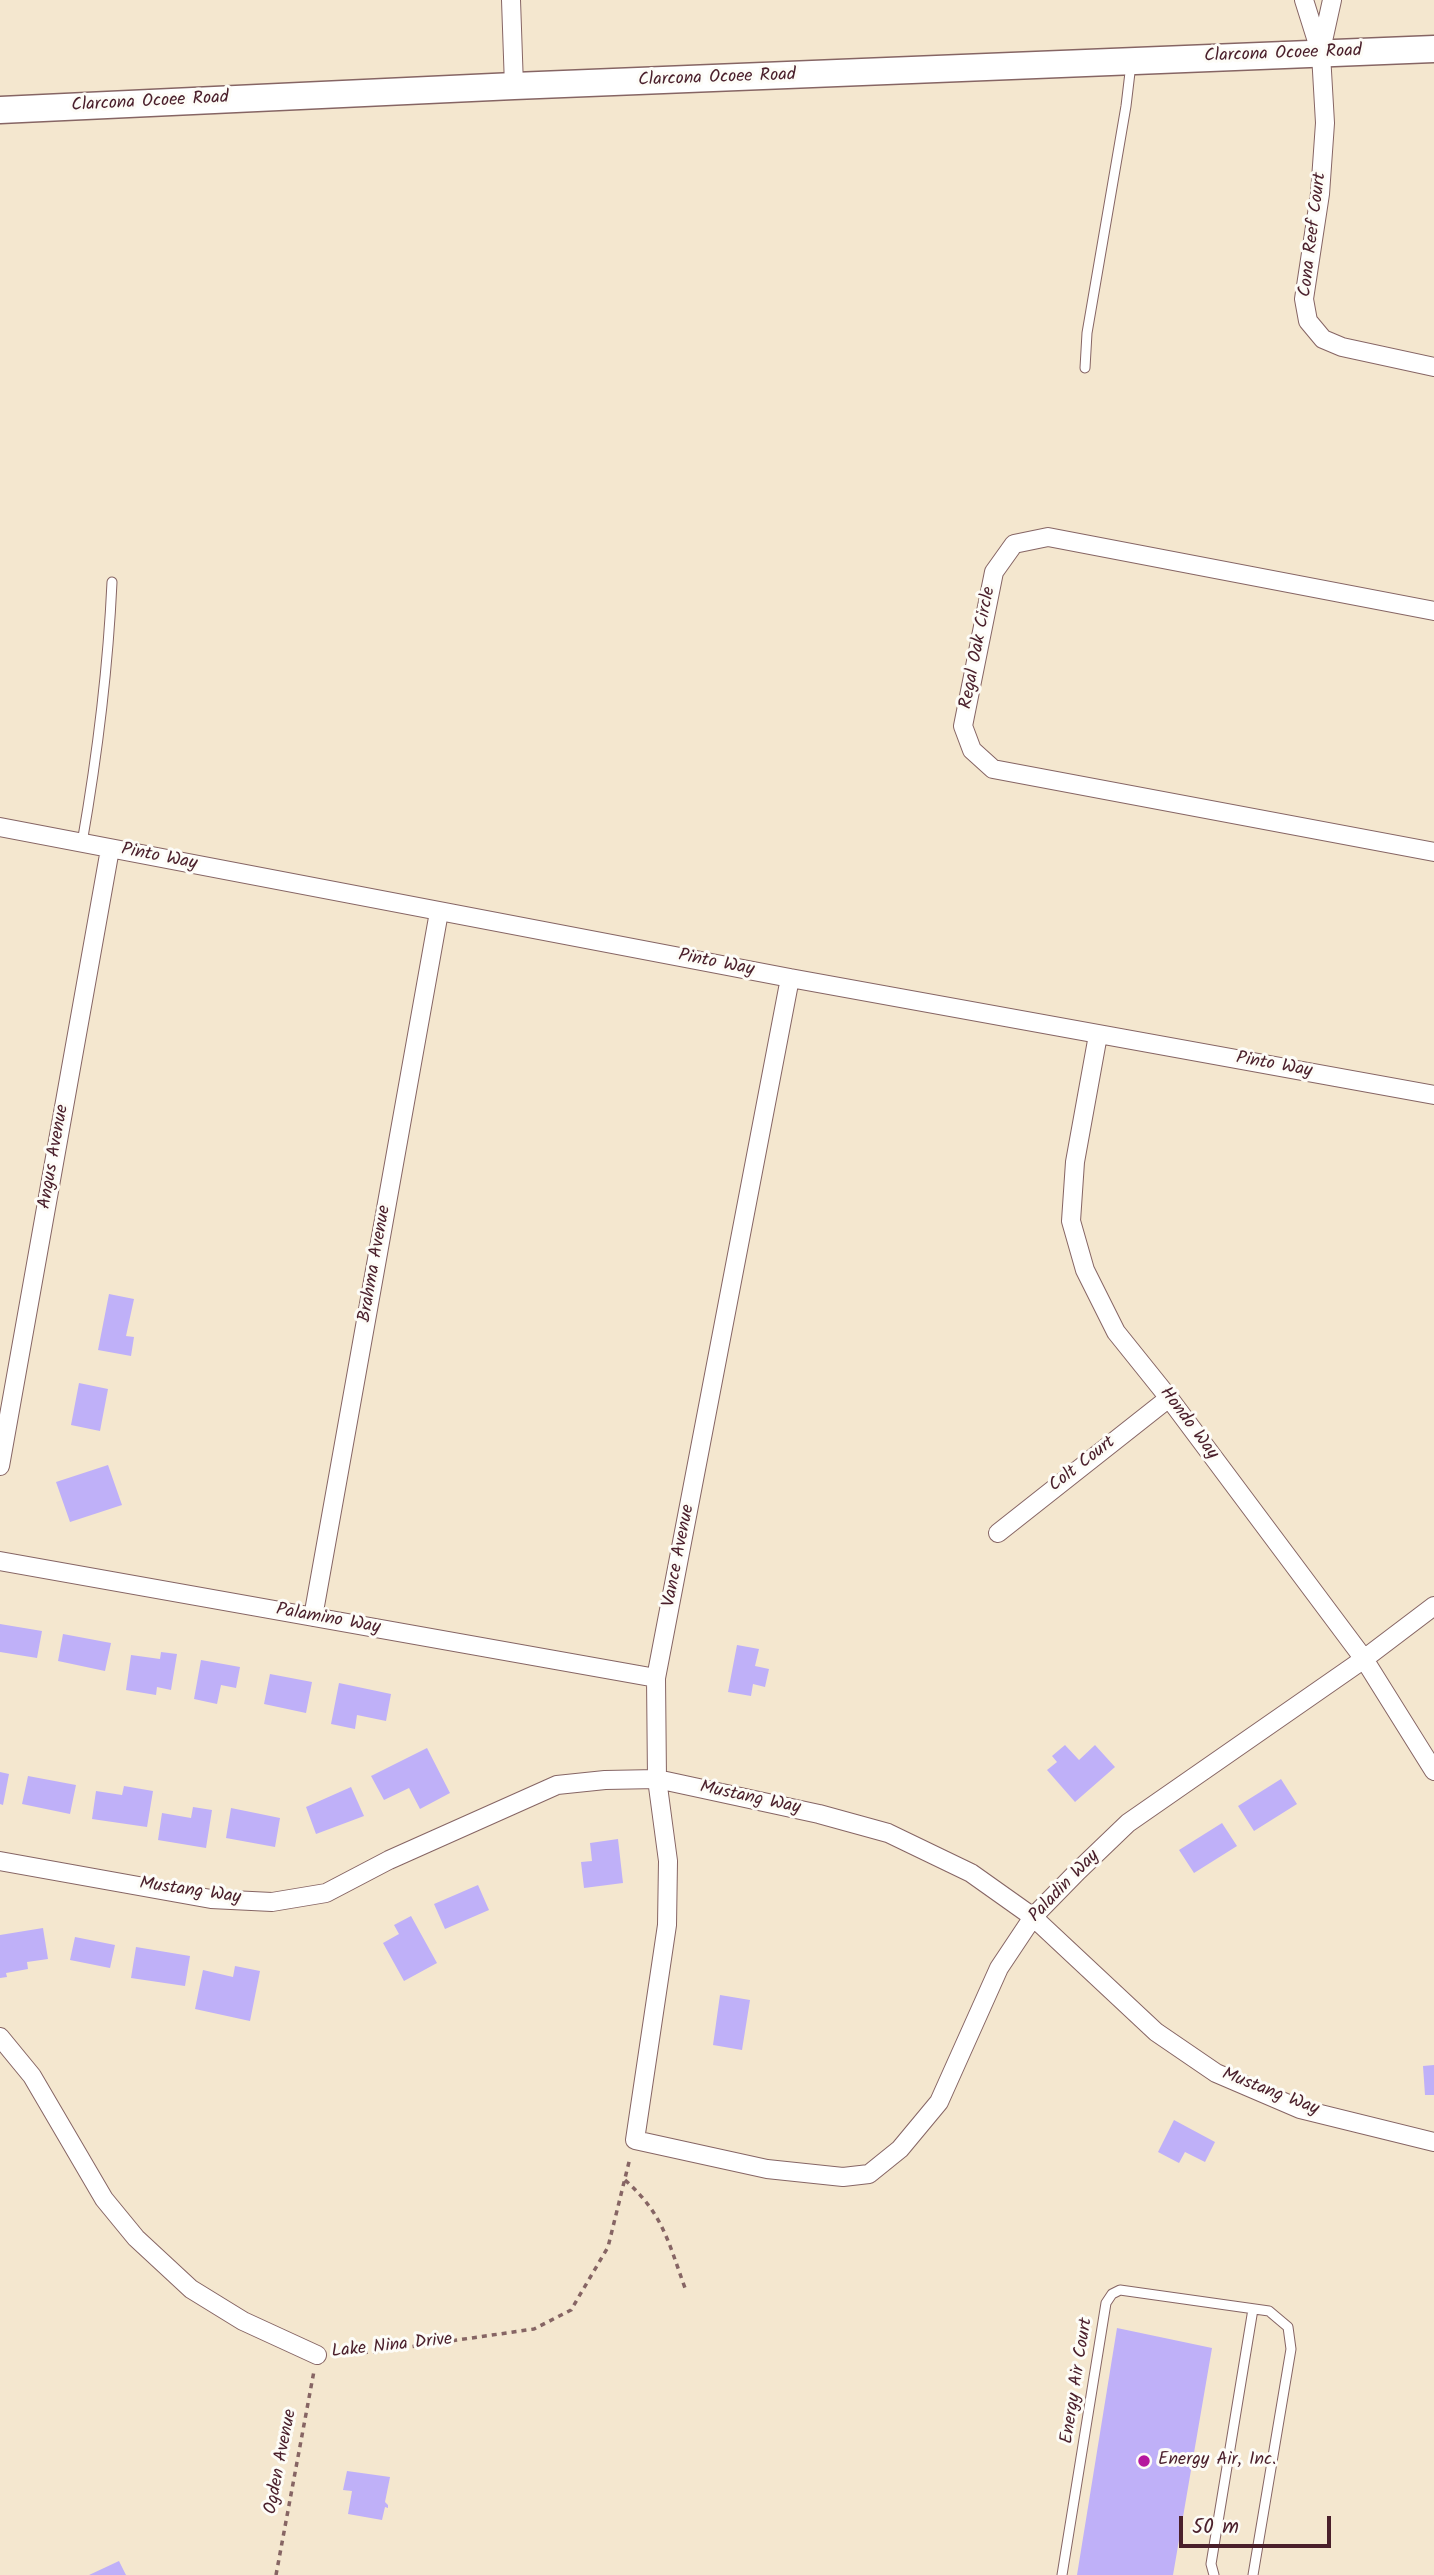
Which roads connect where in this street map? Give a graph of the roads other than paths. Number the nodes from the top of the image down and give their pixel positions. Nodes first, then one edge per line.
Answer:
1 (511, 0) edge
2 (1304, 0) edge
3 (1332, 0) edge
4 (1434, 49) edge
5 (1321, 54) junction
6 (1131, 62) junction
7 (514, 86) junction
8 (0, 110) edge
9 (1434, 367) edge
10 (1084, 368) dead end
11 (112, 582) dead end
12 (1434, 611) edge
13 (0, 827) edge
14 (82, 843) junction
15 (110, 849) junction
16 (1434, 852) edge
17 (439, 912) junction
18 (790, 978) junction
19 (1098, 1035) junction
20 (1434, 1095) edge
21 (1169, 1398) junction
22 (0, 1466) edge
23 (998, 1533) dead end
24 (0, 1561) edge
25 (1434, 1606) edge
26 (313, 1617) junction
27 (1364, 1659) junction
28 (656, 1678) junction
29 (1434, 1770) edge
30 (657, 1779) junction
31 (0, 1861) edge
32 (1033, 1917) junction
33 (0, 2037) edge
34 (635, 2140) joint
35 (1434, 2142) edge
36 (1253, 2309) junction
37 (317, 2355) road end
38 (1062, 2575) edge
39 (1214, 2575) edge
40 (1253, 2575) edge

1 - 7 street
2 - 5 street
3 - 5 street
4 - 5 main road, Clarcona Ocoee Road
5 - 6 main road, Clarcona Ocoee Road
5 - 9 street, Cona Reef Court
6 - 7 main road, Clarcona Ocoee Road
6 - 10 lane
7 - 8 main road, Clarcona Ocoee Road
11 - 14 lane
12 - 16 street, Regal Oak Circle
13 - 14 street, Pinto Way
14 - 15 street, Pinto Way
15 - 17 street, Pinto Way
15 - 22 street, Angus Avenue
17 - 18 street, Pinto Way
17 - 26 street, Brahma Avenue
18 - 19 street, Pinto Way
18 - 28 street, Vance Avenue
19 - 20 street, Pinto Way
19 - 21 street, Hondo Way
21 - 23 street, Colt Court
21 - 27 street, Hondo Way
24 - 26 street, Palamino Way
25 - 27 street, Paladin Way
26 - 28 street, Palamino Way
27 - 29 street, Hondo Way
27 - 32 street, Paladin Way
28 - 30 street, Vance Avenue
30 - 31 street, Mustang Way
30 - 32 street, Mustang Way
30 - 34 street, Vance Avenue
32 - 34 street, Paladin Way
32 - 35 street, Mustang Way
33 - 37 street, Lake Nina Drive
36 - 38 lane, Energy Air Court
36 - 39 lane
36 - 40 lane, Energy Air Court

